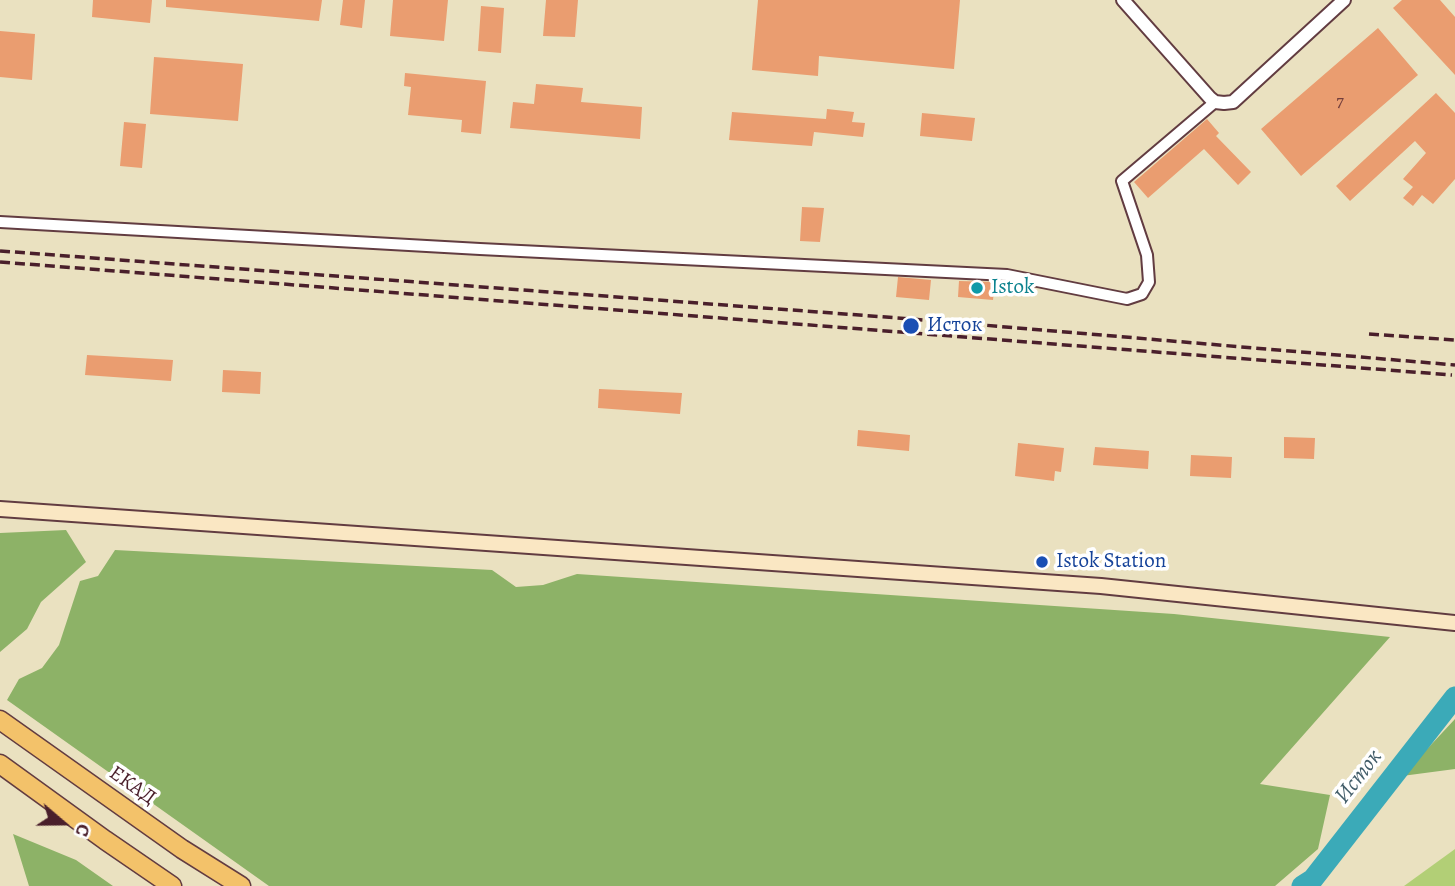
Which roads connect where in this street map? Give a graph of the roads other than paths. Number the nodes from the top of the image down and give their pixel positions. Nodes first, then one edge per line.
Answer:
1 (1123, 0) edge
2 (1344, 0) edge
3 (1215, 102) junction
4 (0, 222) edge
5 (0, 509) edge
6 (1455, 622) edge
7 (0, 720) edge
8 (0, 764) edge
9 (172, 886) edge
10 (241, 886) edge

1 - 3 street
2 - 3 street
3 - 4 street
5 - 6 main road
7 - 10 highway, ЕКАД
8 - 9 highway

